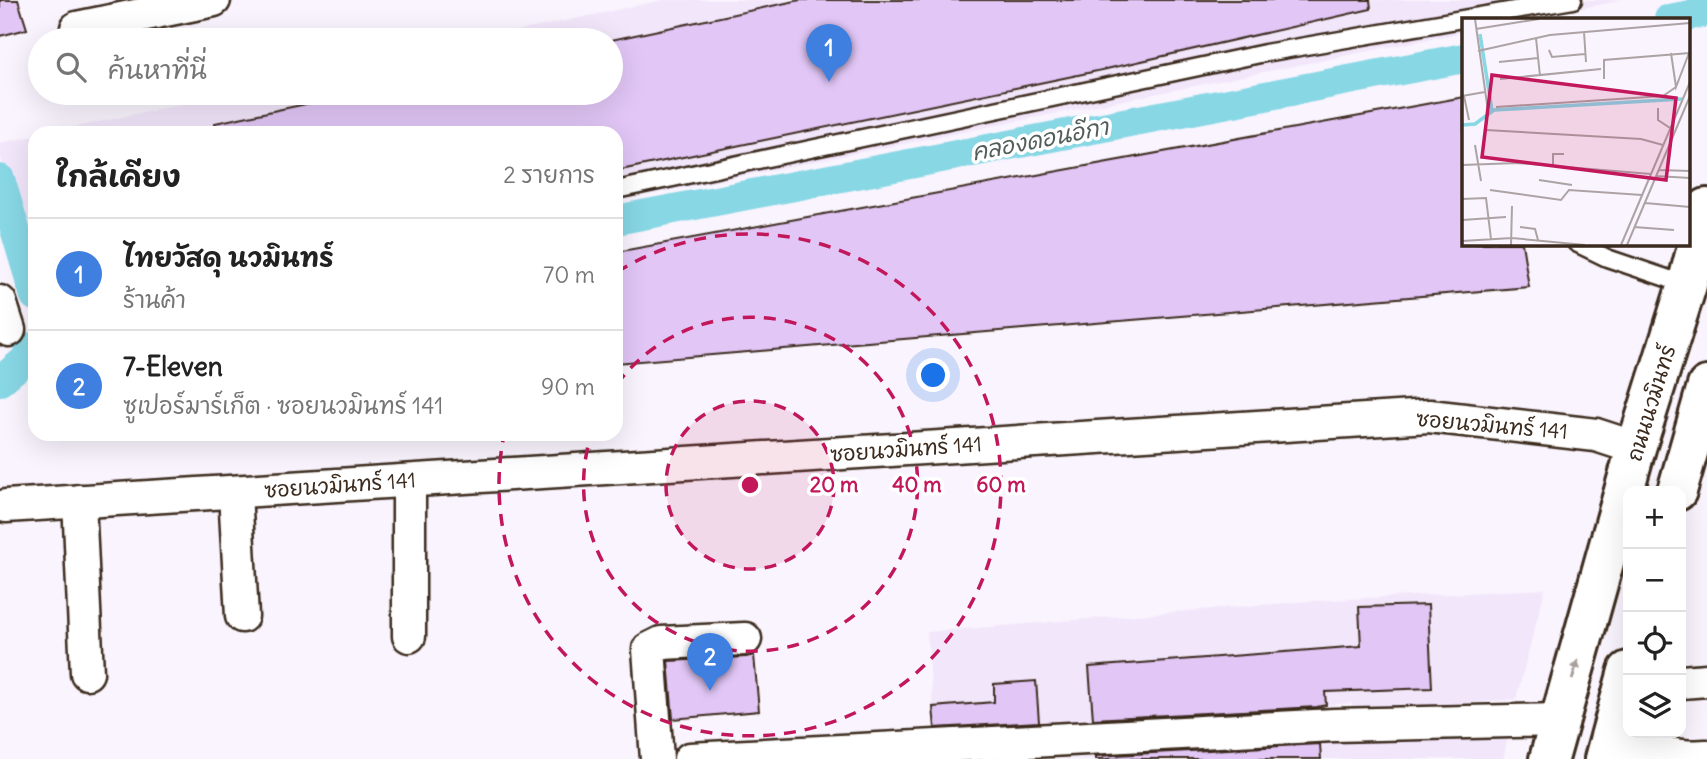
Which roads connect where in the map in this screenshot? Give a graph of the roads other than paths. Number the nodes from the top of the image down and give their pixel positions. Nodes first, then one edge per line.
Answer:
1 (214, 0) edge
2 (1573, 0) edge
3 (1468, 18) edge
4 (1462, 19) edge
5 (83, 28) edge
6 (623, 189) edge
7 (1707, 208) edge
8 (1580, 245) edge
9 (1687, 285) junction
10 (1707, 386) edge
11 (1636, 448) junction
12 (1681, 475) edge
13 (409, 481) junction
14 (236, 492) junction
15 (79, 502) junction
16 (6, 506) dead end
17 (242, 616) dead end
18 (409, 636) dead end
19 (745, 639) dead end
20 (88, 673) dead end
21 (1707, 680) edge
22 (1686, 682) edge
23 (1623, 693) edge
24 (1560, 720) junction
25 (1606, 749) edge
26 (1707, 756) edge
27 (657, 759) edge
28 (690, 759) edge
29 (1549, 759) edge

1 - 5 street
2 - 3 lane
4 - 6 lane
7 - 9 main road, ถนนนวมินทร์
8 - 9 lane
9 - 11 main road, ถนนนวมินทร์
10 - 12 main road
11 - 12 main road
11 - 13 street, ซอยนวมินทร์ 141
24 -> 11 main road, ถนนนวมินทร์
13 - 14 street, ซอยนวมินทร์ 141
13 - 18 street
14 - 15 street, ซอยนวมินทร์ 141
14 - 17 street
15 - 16 street, ซอยนวมินทร์ 141
15 - 20 street
19 - 27 street
21 - 22 street
23 - 25 main road
24 - 28 street
24 - 29 main road, ถนนนวมินทร์
25 - 26 street

